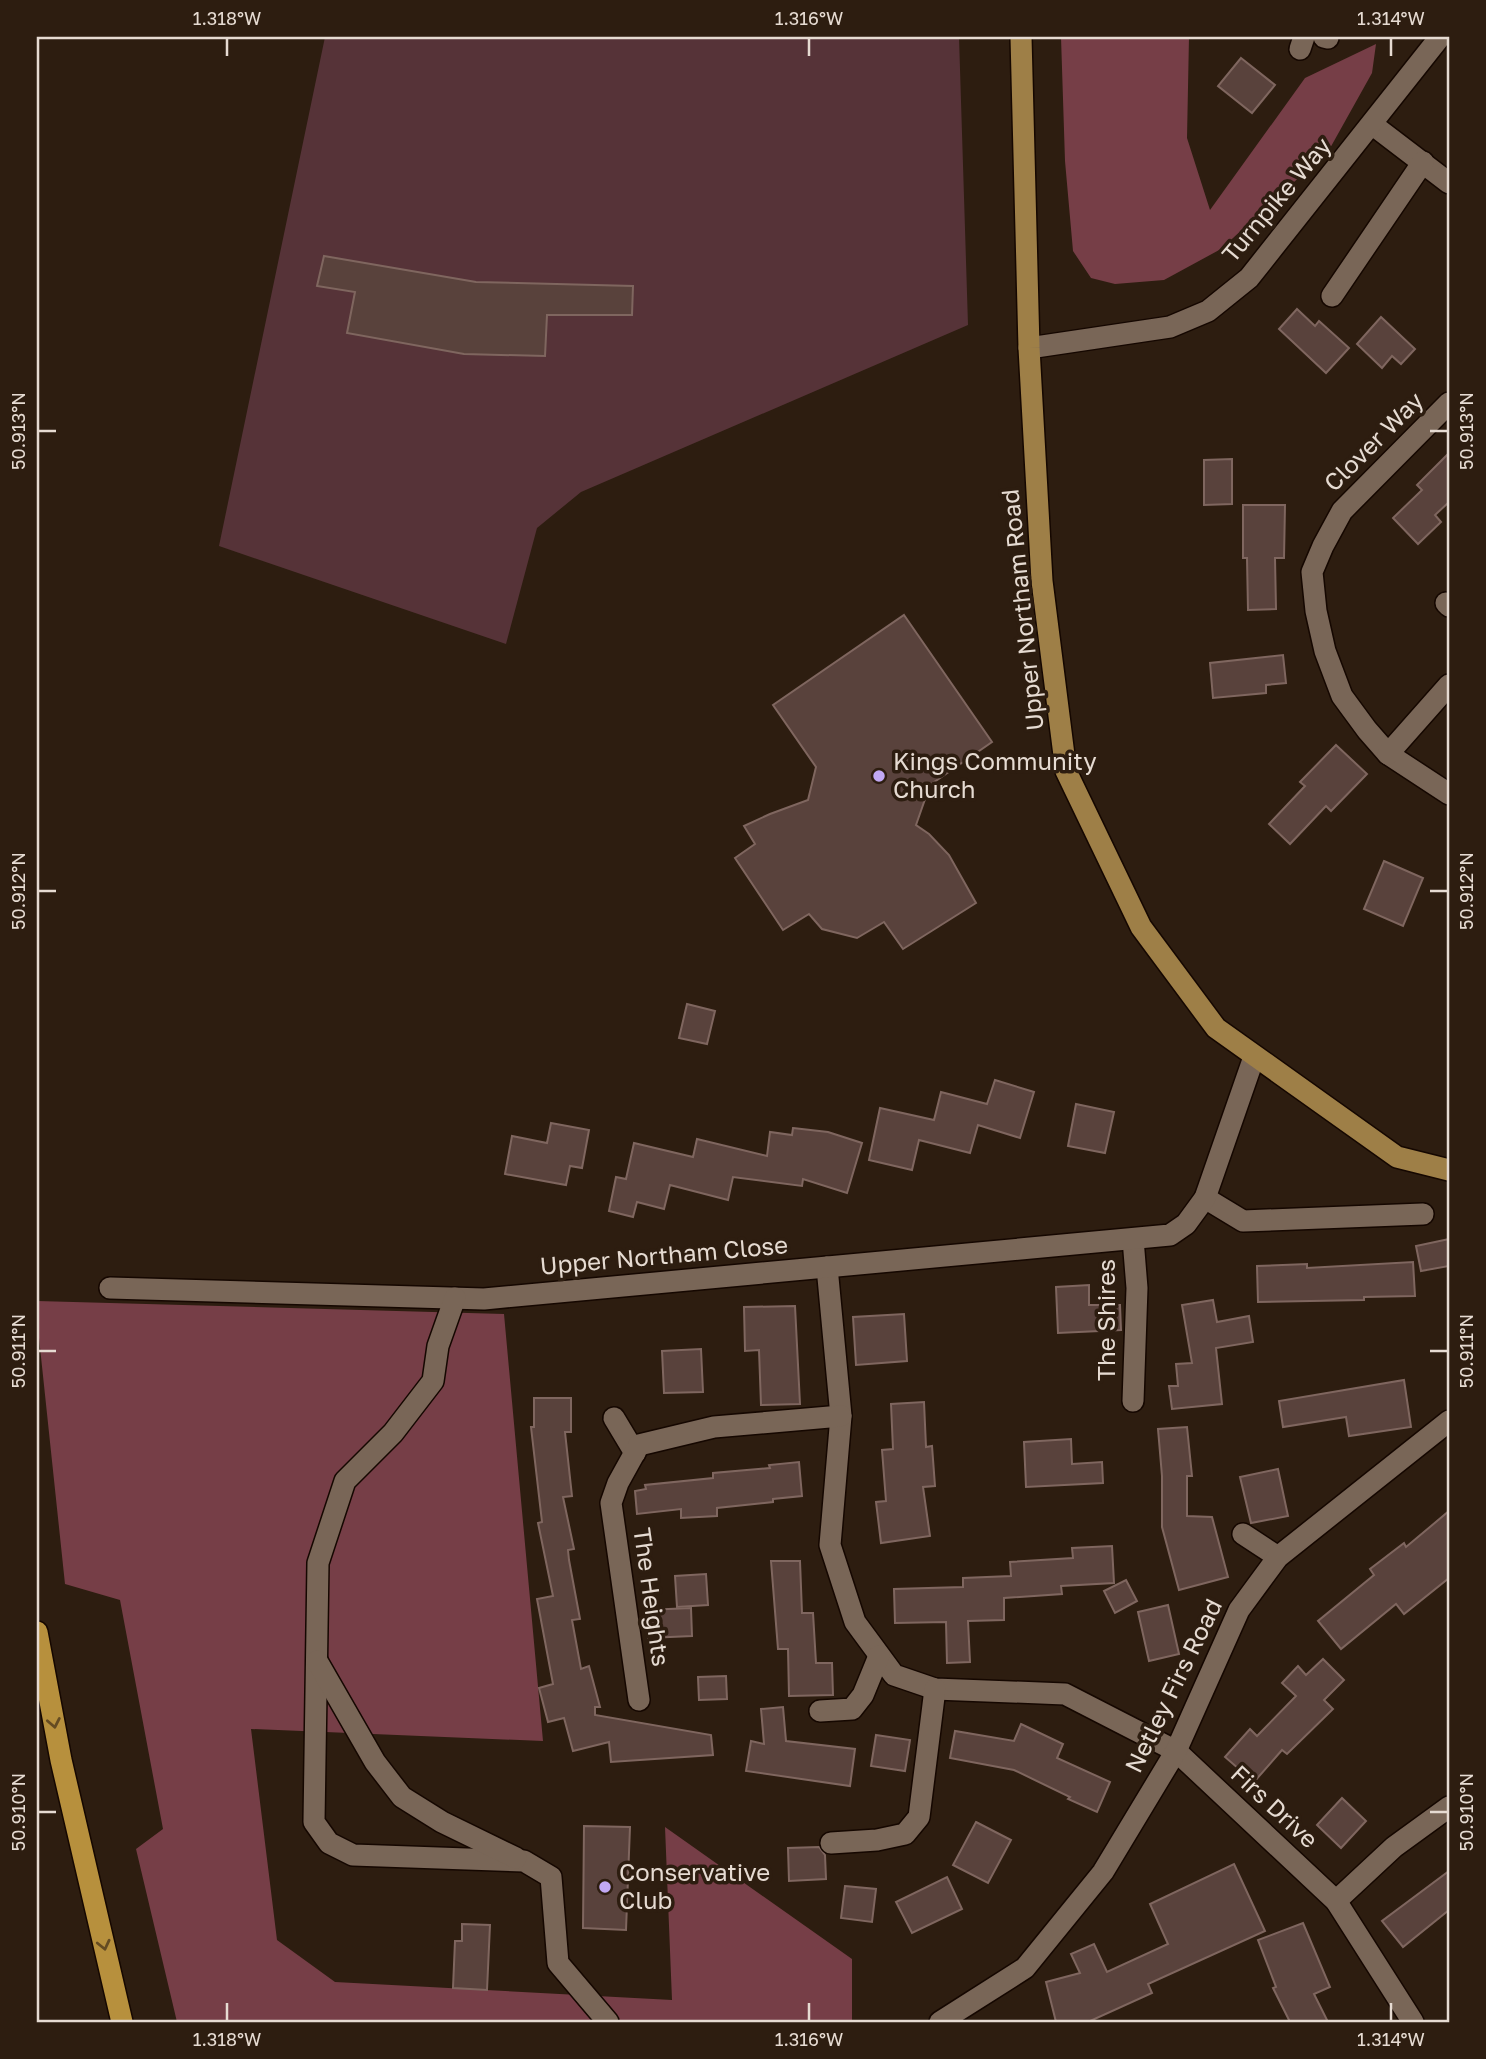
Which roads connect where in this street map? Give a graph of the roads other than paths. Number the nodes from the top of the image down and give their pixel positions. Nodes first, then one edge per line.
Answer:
1 (1021, 37) edge
2 (1440, 37) edge
3 (1373, 125) junction
4 (1423, 162) junction
5 (1449, 183) edge
6 (1332, 296) dead end
7 (1029, 348) junction
8 (1449, 403) edge
9 (1449, 685) edge
10 (1388, 754) junction
11 (1449, 794) edge
12 (1254, 1057) junction
13 (1449, 1170) edge
14 (1205, 1198) junction
15 (1423, 1214) dead end
16 (1133, 1239) junction
17 (827, 1267) junction
18 (110, 1288) dead end
19 (455, 1298) junction
20 (1133, 1401) dead end
21 (841, 1416) junction
22 (614, 1418) dead end
23 (1449, 1421) edge
24 (635, 1453) junction
25 (1242, 1534) dead end
26 (1278, 1557) junction
27 (37, 1632) edge
28 (879, 1656) junction
29 (316, 1660) junction
30 (936, 1689) junction
31 (639, 1700) dead end
32 (821, 1711) dead end
33 (1176, 1751) junction
34 (1449, 1807) edge
35 (831, 1843) dead end
36 (524, 1861) junction
37 (1336, 1901) junction
38 (122, 2022) edge
39 (608, 2022) edge
40 (940, 2022) edge
41 (1413, 2022) edge

1 - 7 main road, Upper Northam Road
2 - 3 street, Turnpike Way
3 - 4 street
3 - 7 street, Turnpike Way
4 - 5 street
4 - 6 street
7 - 12 main road, Upper Northam Road
8 - 10 street, Clover Way
9 - 10 street
10 - 11 street, Clover Way
12 - 13 main road, Upper Northam Road
12 - 14 street, Upper Northam Close
14 - 15 street
14 - 16 street, Upper Northam Close
16 - 17 street, Upper Northam Close
16 - 20 street, The Shires
17 - 19 street, Upper Northam Close
17 - 21 street, Firs Drive
18 - 19 street, Upper Northam Close
19 - 29 street
21 - 24 street
21 - 28 street, Firs Drive
22 - 24 street
23 - 26 street, Netley Firs Road
24 - 31 street, The Heights
25 - 26 street
26 - 33 street, Netley Firs Road
27 -> 38 highway
28 - 30 street, Firs Drive
28 - 32 street
29 - 36 street
29 - 36 street
30 - 33 street, Firs Drive
30 - 35 street
33 - 37 street, Firs Drive
33 - 40 street, Netley Firs Road
34 - 37 street
36 - 39 street
37 - 41 street, Firs Drive

